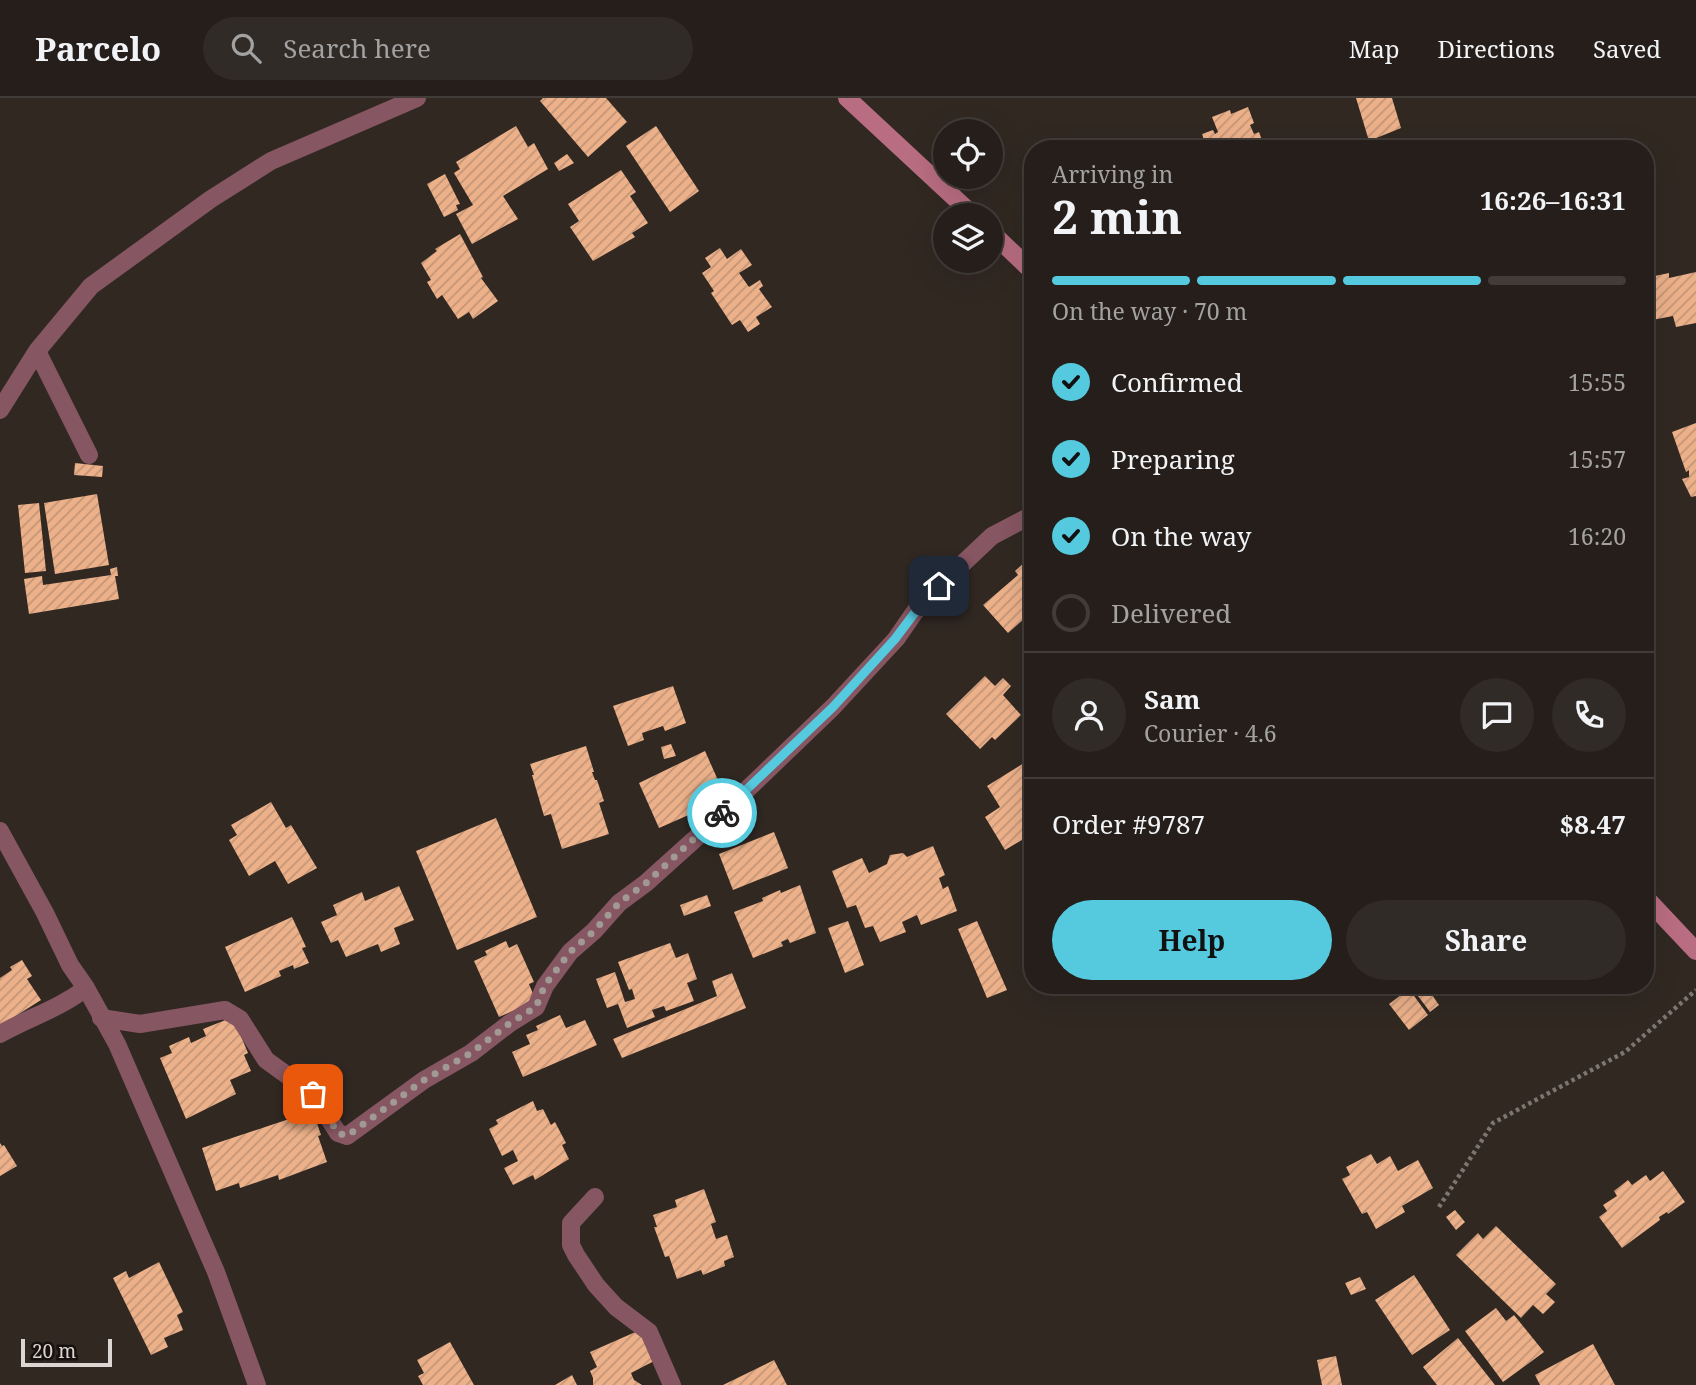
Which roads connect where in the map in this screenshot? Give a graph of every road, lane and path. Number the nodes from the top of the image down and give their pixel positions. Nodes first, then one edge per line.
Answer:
1 (416, 98) edge
2 (847, 98) edge
3 (961, 203) edge
4 (1003, 243) edge
5 (1024, 263) edge
6 (37, 351) junction
7 (0, 410) edge
8 (89, 455) dead end
9 (1024, 519) edge
10 (0, 831) edge
11 (1654, 907) edge
12 (1696, 951) edge
13 (86, 988) junction
14 (1696, 990) edge
15 (101, 1018) junction
16 (0, 1034) edge
17 (595, 1197) dead end
18 (1439, 1207) dead end
19 (257, 1385) edge
20 (672, 1385) edge

1 - 6 street
2 - 3 main road
4 - 5 main road
6 - 7 street
6 - 8 street
9 - 15 street
10 - 13 street
11 - 12 main road
13 - 15 street
13 - 16 street
14 - 18 path
15 - 19 street
17 - 20 street

